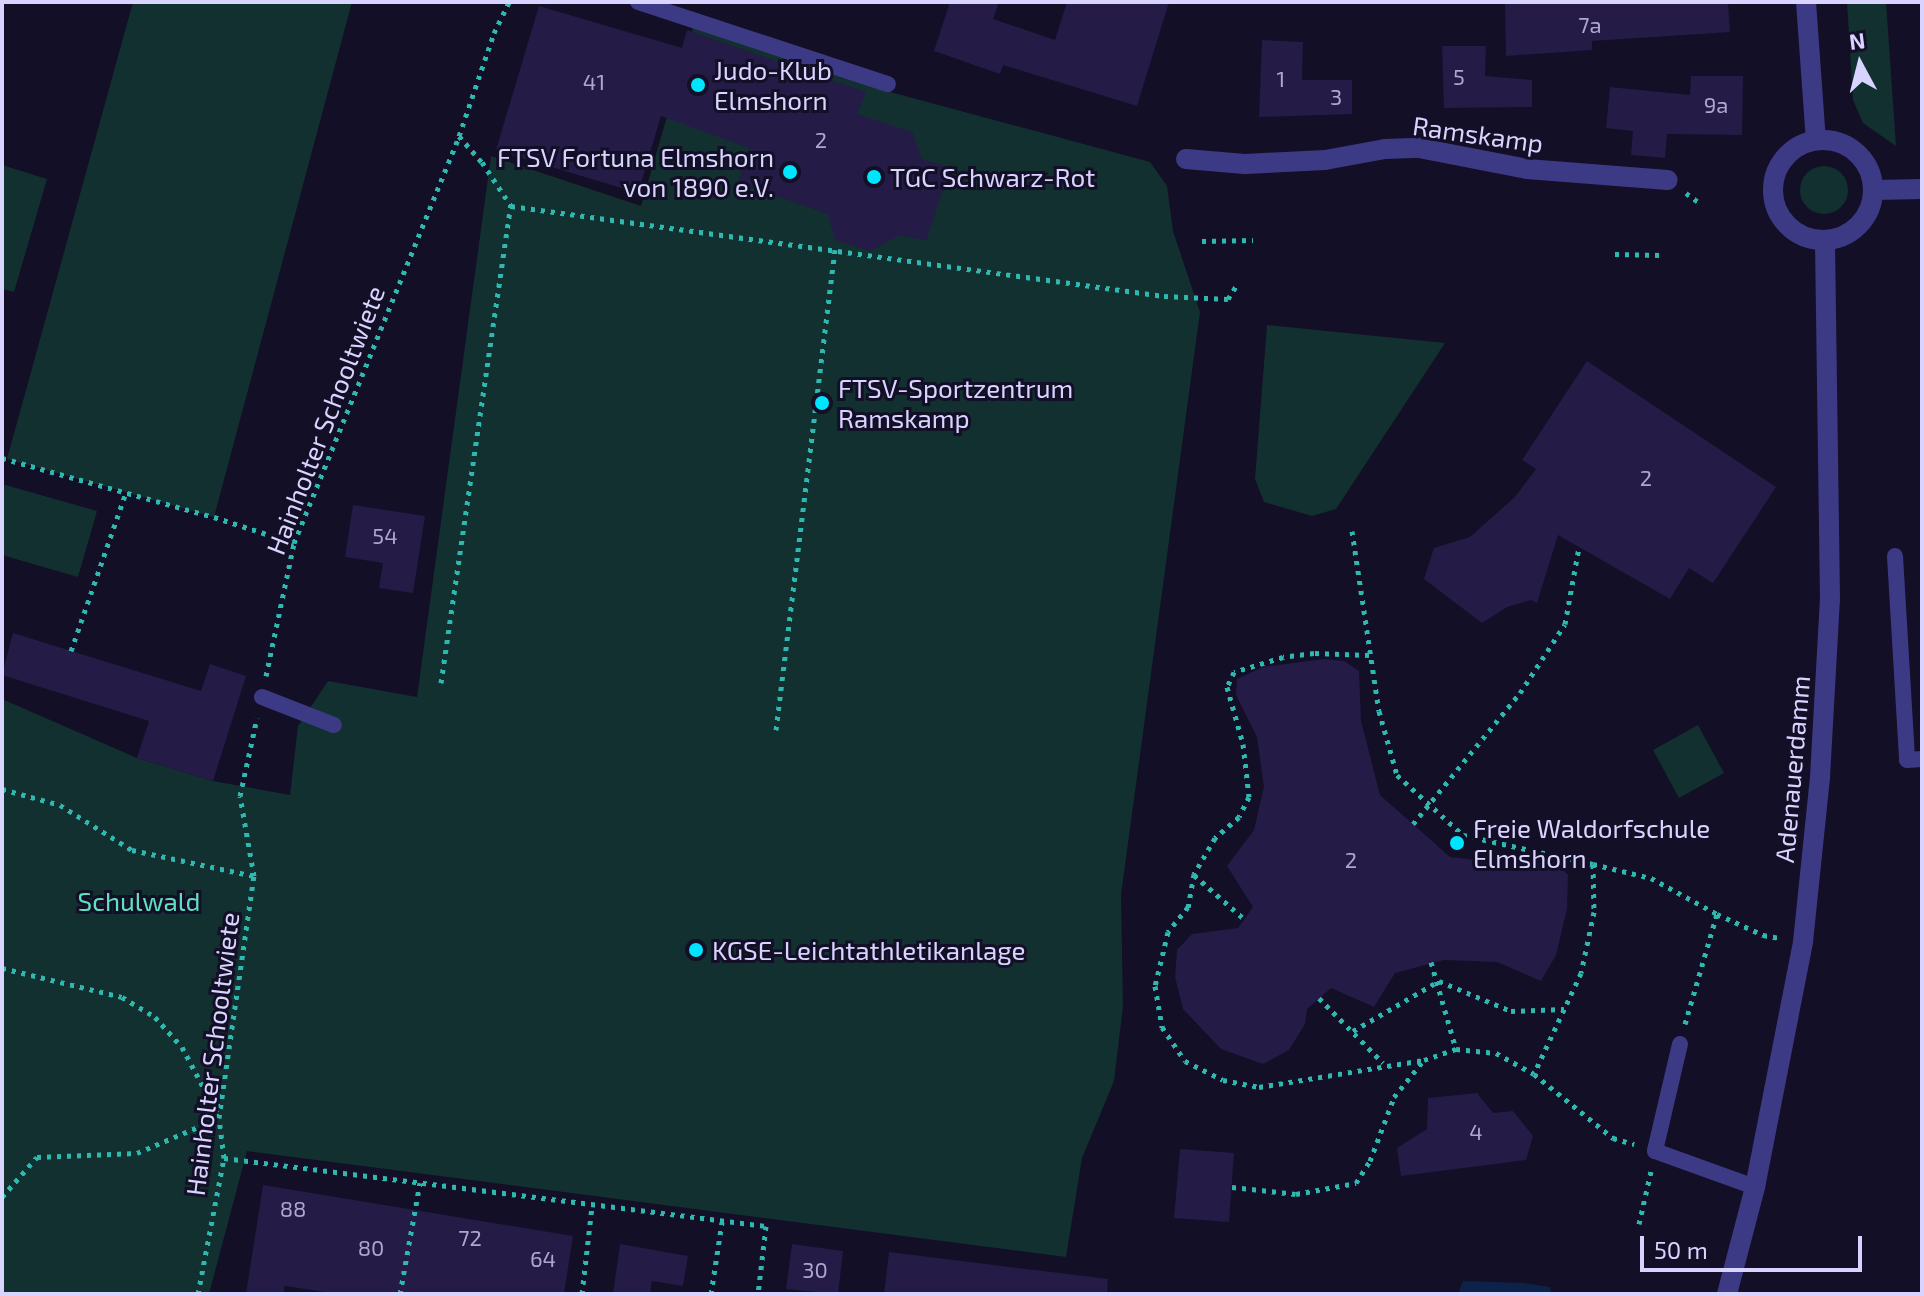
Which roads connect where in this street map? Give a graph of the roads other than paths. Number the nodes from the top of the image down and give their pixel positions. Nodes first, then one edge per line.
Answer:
1 (638, 2) edge
2 (1806, 2) edge
3 (888, 84) dead end
4 (1816, 140) junction
5 (1186, 159) dead end
6 (1668, 180) dead end
7 (1922, 189) edge
8 (1874, 190) junction
9 (1825, 240) junction
10 (1895, 556) dead end
11 (262, 697) road end
12 (334, 725) dead end
13 (1922, 759) edge
14 (1680, 1044) road end
15 (1755, 1187) junction
16 (1727, 1294) edge

1 - 3 lane
2 - 4 street
4 - 8 street
4 - 9 street
5 - 6 street, Ramskamp
7 - 8 street
8 - 9 street
9 - 15 street, Adenauerdamm
10 - 13 lane
11 - 12 lane
14 - 15 lane
15 - 16 street, Adenauerdamm

